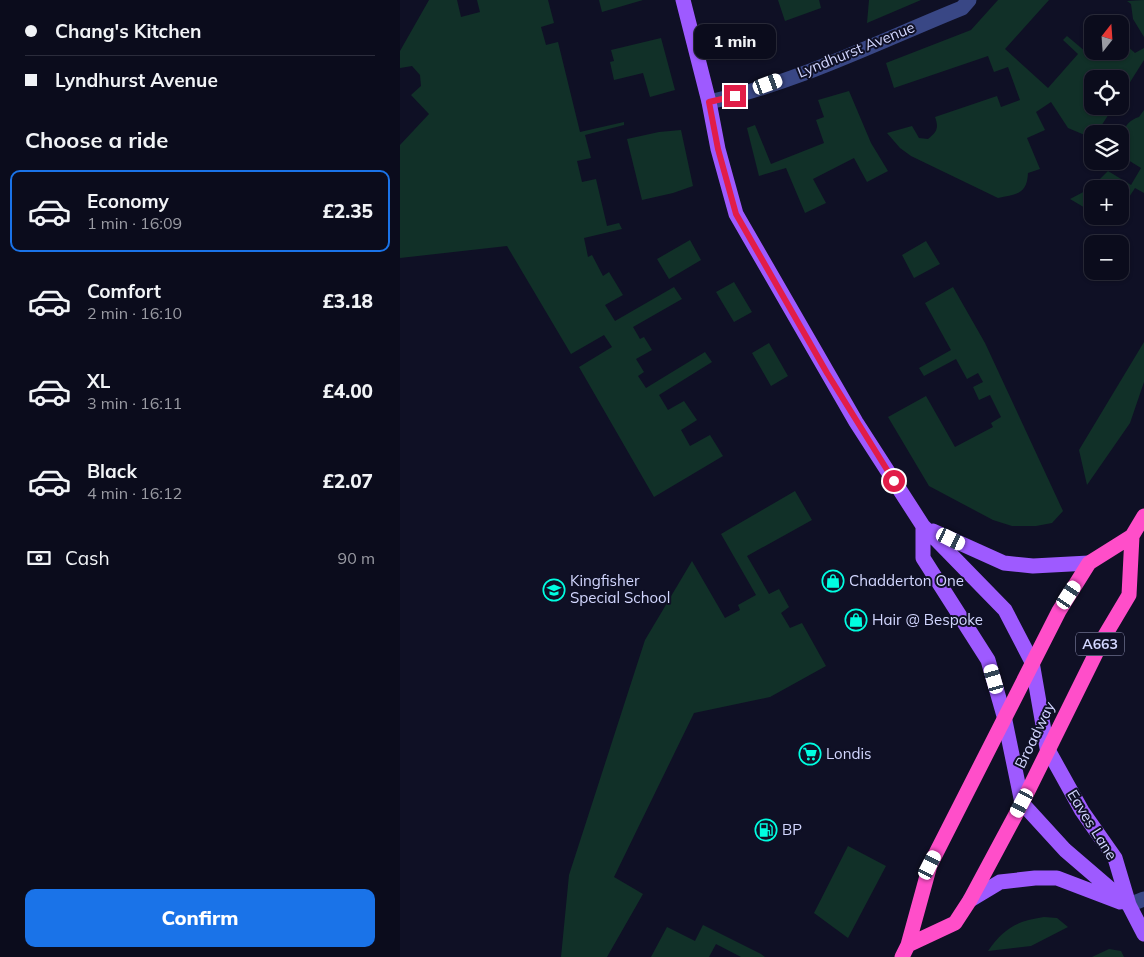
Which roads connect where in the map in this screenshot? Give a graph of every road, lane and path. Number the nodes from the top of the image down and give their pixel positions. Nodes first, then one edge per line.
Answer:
1 (684, 0) edge
2 (969, 0) edge
3 (709, 102) junction
4 (1144, 516) edge
5 (923, 526) junction
6 (1132, 536) junction
7 (1089, 563) junction
8 (1032, 662) junction
9 (1004, 716) junction
10 (1047, 748) junction
11 (1022, 803) junction
12 (1144, 899) edge
13 (970, 900) junction
14 (1129, 905) junction
15 (1144, 934) edge
16 (905, 951) edge

1 - 3 main road, Eaves Lane
2 - 3 street, Lyndhurst Avenue
3 - 5 main road, Eaves Lane
4 - 6 highway, Broadway / A663
5 - 7 main road
5 - 8 main road, Eaves Lane
5 - 9 main road
6 - 7 highway, Broadway / A663
6 - 10 highway, Broadway / A663
7 - 8 highway, Broadway / A663
8 - 9 highway, Broadway / A663
8 - 10 main road, Eaves Lane
9 - 11 main road
9 - 16 highway, Broadway / A663
10 - 11 highway, Broadway / A663
10 - 14 main road, Eaves Lane
11 - 13 highway, Broadway / A663
11 - 14 main road, Eaves Lane
12 - 14 street
13 - 14 main road
13 - 16 highway, Broadway / A663
14 - 15 main road, Eaves Lane

